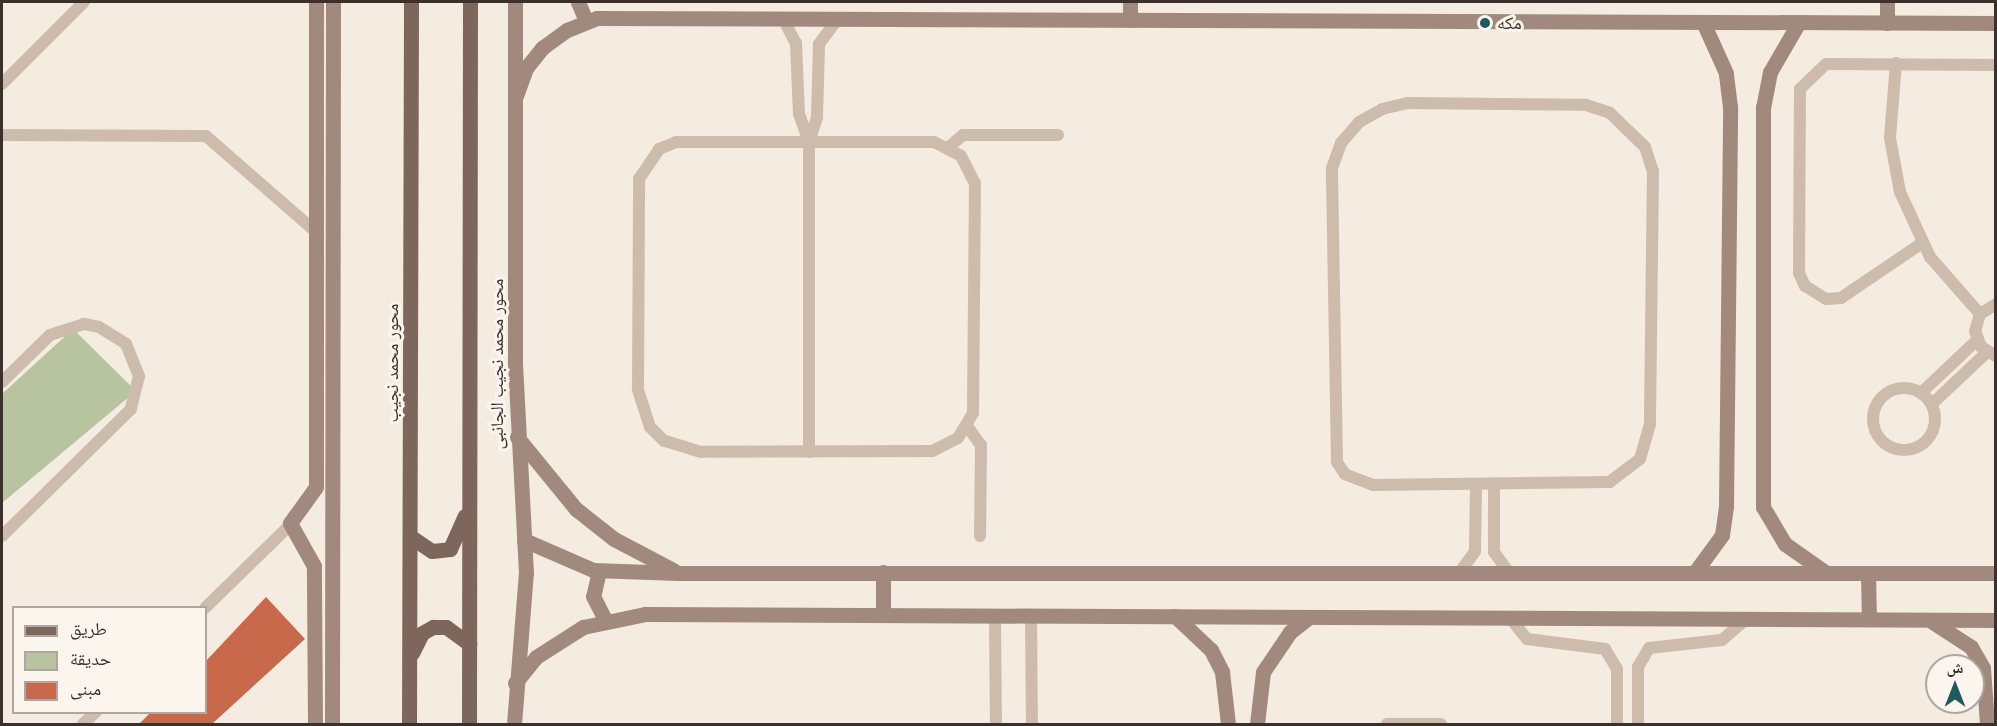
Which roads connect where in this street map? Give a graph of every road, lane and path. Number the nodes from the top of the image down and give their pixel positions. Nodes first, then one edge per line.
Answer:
1 (84, 2) edge
2 (316, 2) edge
3 (333, 2) edge
4 (411, 2) edge
5 (470, 2) edge
6 (515, 2) edge
7 (578, 2) edge
8 (1130, 2) edge
9 (1887, 2) edge
10 (783, 19) junction
11 (838, 19) junction
12 (1130, 20) junction
13 (586, 21) junction
14 (1704, 22) junction
15 (1799, 22) junction
16 (1887, 23) junction
17 (1995, 23) edge
18 (1896, 63) junction
19 (1995, 65) edge
20 (2, 84) edge
21 (516, 96) junction
22 (2, 135) edge
23 (1058, 135) dead end
24 (809, 142) junction
25 (949, 147) junction
26 (316, 187) junction
27 (335, 187) junction
28 (316, 232) junction
29 (1922, 243) junction
30 (1995, 304) edge
31 (1980, 314) junction
32 (1977, 340) junction
33 (1991, 354) edge
34 (2, 382) edge
35 (1921, 393) junction
36 (1932, 404) junction
37 (967, 426) junction
38 (517, 437) junction
39 (809, 452) junction
40 (1476, 486) junction
41 (1494, 486) junction
42 (470, 499) junction
43 (306, 501) junction
44 (332, 505) junction
45 (290, 525) junction
46 (2, 536) edge
47 (980, 536) dead end
48 (411, 537) junction
49 (524, 540) junction
50 (332, 545) junction
51 (306, 549) junction
52 (599, 571) junction
53 (883, 572) junction
54 (1460, 572) junction
55 (1695, 572) junction
56 (1825, 572) junction
57 (678, 573) junction
58 (1509, 573) junction
59 (1868, 573) junction
60 (1995, 573) edge
61 (207, 606) edge
62 (883, 615) junction
63 (995, 616) junction
64 (1031, 616) junction
65 (1175, 616) junction
66 (1309, 617) junction
67 (1509, 618) junction
68 (1746, 618) junction
69 (1869, 619) junction
70 (1928, 619) junction
71 (605, 620) junction
72 (1995, 620) edge
73 (469, 644) junction
74 (410, 671) junction
75 (515, 683) junction
76 (315, 724) edge
77 (332, 724) edge
78 (409, 724) edge
79 (469, 724) edge
80 (514, 724) edge
81 (996, 724) edge
82 (1032, 724) edge
83 (1228, 724) edge
84 (1257, 724) edge
85 (1387, 724) edge
86 (1441, 724) edge
87 (1617, 724) edge
88 (1638, 724) edge
89 (1987, 724) edge

1 - 20 street
2 - 26 street
3 - 27 street
4 - 48 main road, محور محمد نجيب
5 - 42 main road
6 - 21 street, محور محمد نجيب الجانبى
7 - 13 street
8 - 12 street
9 - 16 street
10 - 11 street
10 - 13 street
10 - 24 street
11 - 12 street
11 - 24 street
12 - 14 street
13 - 21 street
14 - 15 street
14 - 55 street
15 - 16 street
15 - 56 street
16 - 17 street
18 - 19 street
18 - 29 street
18 - 29 street
21 - 38 street, محور محمد نجيب الجانبى
22 - 28 street
23 - 25 street
24 - 25 street
24 - 39 street
24 - 39 street
25 - 37 street
26 - 27 street
26 - 28 street
27 - 44 street
28 - 43 street
29 - 31 street
30 - 31 street
31 - 32 street
32 - 33 street
32 - 35 street
33 - 36 street
34 - 46 street
35 - 36 street
35 - 36 street
37 - 39 street
37 - 47 street
38 - 49 street, محور محمد نجيب الجانبى
38 - 57 street
40 - 41 street
40 - 41 street
40 - 54 street
41 - 58 street
42 - 48 main road
42 - 73 main road
43 - 44 street
43 - 45 street
44 - 50 street
45 - 51 street
45 - 61 street
48 - 74 main road, محور محمد نجيب
49 - 52 street
49 - 75 street, محور محمد نجيب الجانبى
50 - 51 street
50 - 77 street
51 - 76 street
52 - 57 street
52 - 71 street
53 - 54 street
53 - 57 street
53 - 62 street
54 - 58 street
55 - 56 street
55 - 58 street
56 - 59 street
59 - 60 street
59 - 69 street
62 - 63 street
62 - 71 street
63 - 64 street
63 - 81 street
64 - 65 street
64 - 82 street
65 - 66 street
65 - 83 street
66 - 67 street
66 - 84 street
67 - 68 street
67 - 87 street
68 - 69 street
68 - 88 street
69 - 70 street
70 - 72 street
70 - 89 street
71 - 75 street
73 - 74 main road
73 - 79 main road
74 - 78 main road, محور محمد نجيب
75 - 80 street, محور محمد نجيب الجانبى
85 - 86 street

